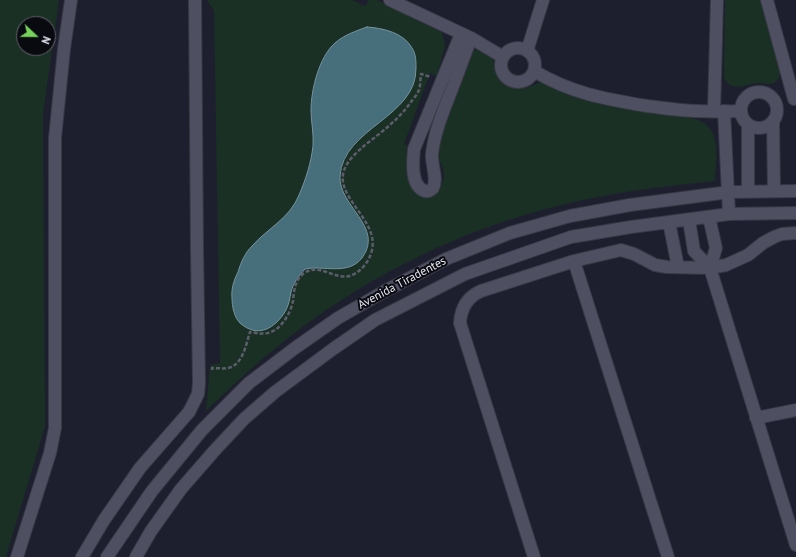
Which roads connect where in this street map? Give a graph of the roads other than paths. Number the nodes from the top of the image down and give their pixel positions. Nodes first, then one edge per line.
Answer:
1 (71, 0) edge
2 (195, 0) edge
3 (390, 0) edge
4 (543, 0) edge
5 (717, 0) edge
6 (767, 0) edge
7 (466, 36) junction
8 (527, 51) junction
9 (503, 57) junction
10 (534, 71) junction
11 (795, 99) edge
12 (776, 104) junction
13 (719, 111) junction
14 (740, 111) junction
15 (773, 121) junction
16 (748, 125) junction
17 (748, 191) junction
18 (774, 191) junction
19 (796, 191) edge
20 (729, 192) junction
21 (630, 206) junction
22 (796, 213) edge
23 (729, 214) junction
24 (710, 217) junction
25 (689, 220) junction
26 (669, 222) junction
27 (631, 227) junction
28 (796, 233) edge
29 (574, 261) junction
30 (678, 267) junction
31 (710, 268) junction
32 (796, 410) edge
33 (756, 418) junction
34 (795, 541) edge
35 (17, 557) edge
36 (82, 557) edge
37 (107, 557) edge
38 (136, 557) edge
39 (534, 557) edge
40 (668, 557) edge

1 - 35 street
2 - 36 street
3 - 7 street
4 - 8 street
5 - 13 street
6 - 11 street
7 - 7 street
7 - 9 street
8 - 9 street
8 - 10 street
9 - 10 street
10 - 13 street
11 - 12 street
12 - 14 street
12 - 15 street
13 - 14 street
13 - 20 street
14 - 16 street
15 - 16 street
15 - 18 street
16 - 17 street
17 - 18 street, Avenida Tiradentes
17 - 20 street, Avenida Tiradentes
18 - 19 street, Avenida Tiradentes
20 - 21 street, Avenida Tiradentes
20 - 23 street
21 - 27 street
21 - 37 street, Avenida Tiradentes
22 - 23 street, Avenida Tiradentes
23 - 24 street, Avenida Tiradentes
24 - 25 street, Avenida Tiradentes
24 - 31 street
25 - 26 street, Avenida Tiradentes
25 - 31 street
26 - 27 street, Avenida Tiradentes
26 - 30 street
27 - 38 street, Avenida Tiradentes
28 - 31 street
29 - 30 street
29 - 39 street
29 - 40 street
30 - 31 street
31 - 33 street
32 - 33 street
33 - 34 street

